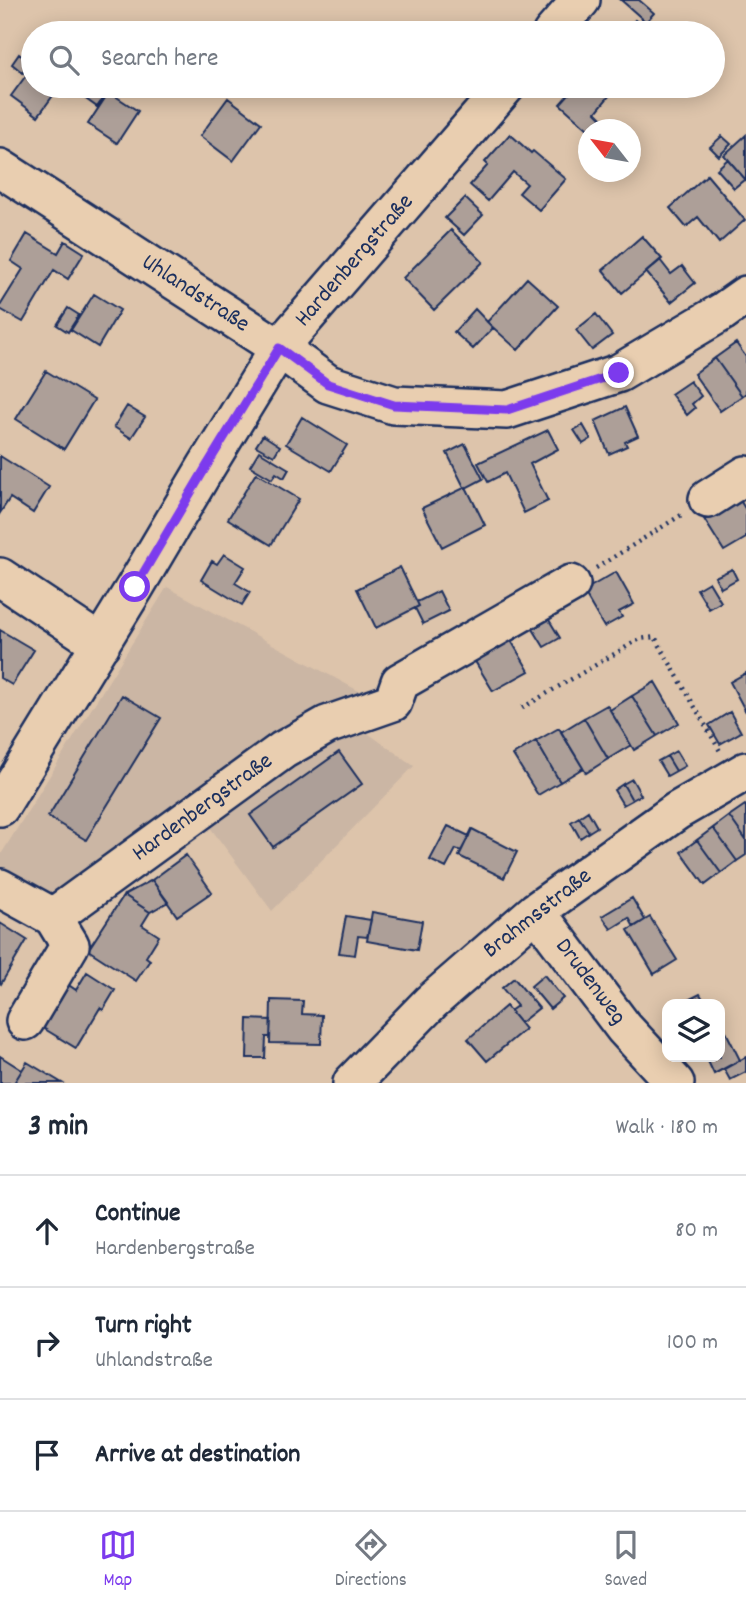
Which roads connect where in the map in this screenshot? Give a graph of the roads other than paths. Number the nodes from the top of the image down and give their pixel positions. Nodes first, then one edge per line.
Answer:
1 (581, 0) edge
2 (563, 21) edge
3 (496, 98) edge
4 (0, 168) edge
5 (746, 295) edge
6 (279, 348) junction
7 (746, 475) edge
8 (708, 499) road end
9 (0, 577) edge
10 (571, 584) road end
11 (101, 643) junction
12 (740, 774) edge
13 (0, 807) edge
14 (0, 888) edge
15 (536, 911) junction
16 (53, 917) junction
17 (25, 1021) dead end
18 (352, 1083) edge
19 (675, 1083) edge

1 - 2 street
3 - 6 street, Hardenbergstraße
4 - 6 street, Uhlandstraße
5 - 6 street, Uhlandstraße
6 - 11 street, Hardenbergstraße
7 - 8 street
9 - 11 street
10 - 16 street, Hardenbergstraße
11 - 13 street, Hardenbergstraße
12 - 15 street, Brahmsstraße
14 - 16 street
15 - 18 street, Brahmsstraße
15 - 19 street, Drudenweg
16 - 17 street

